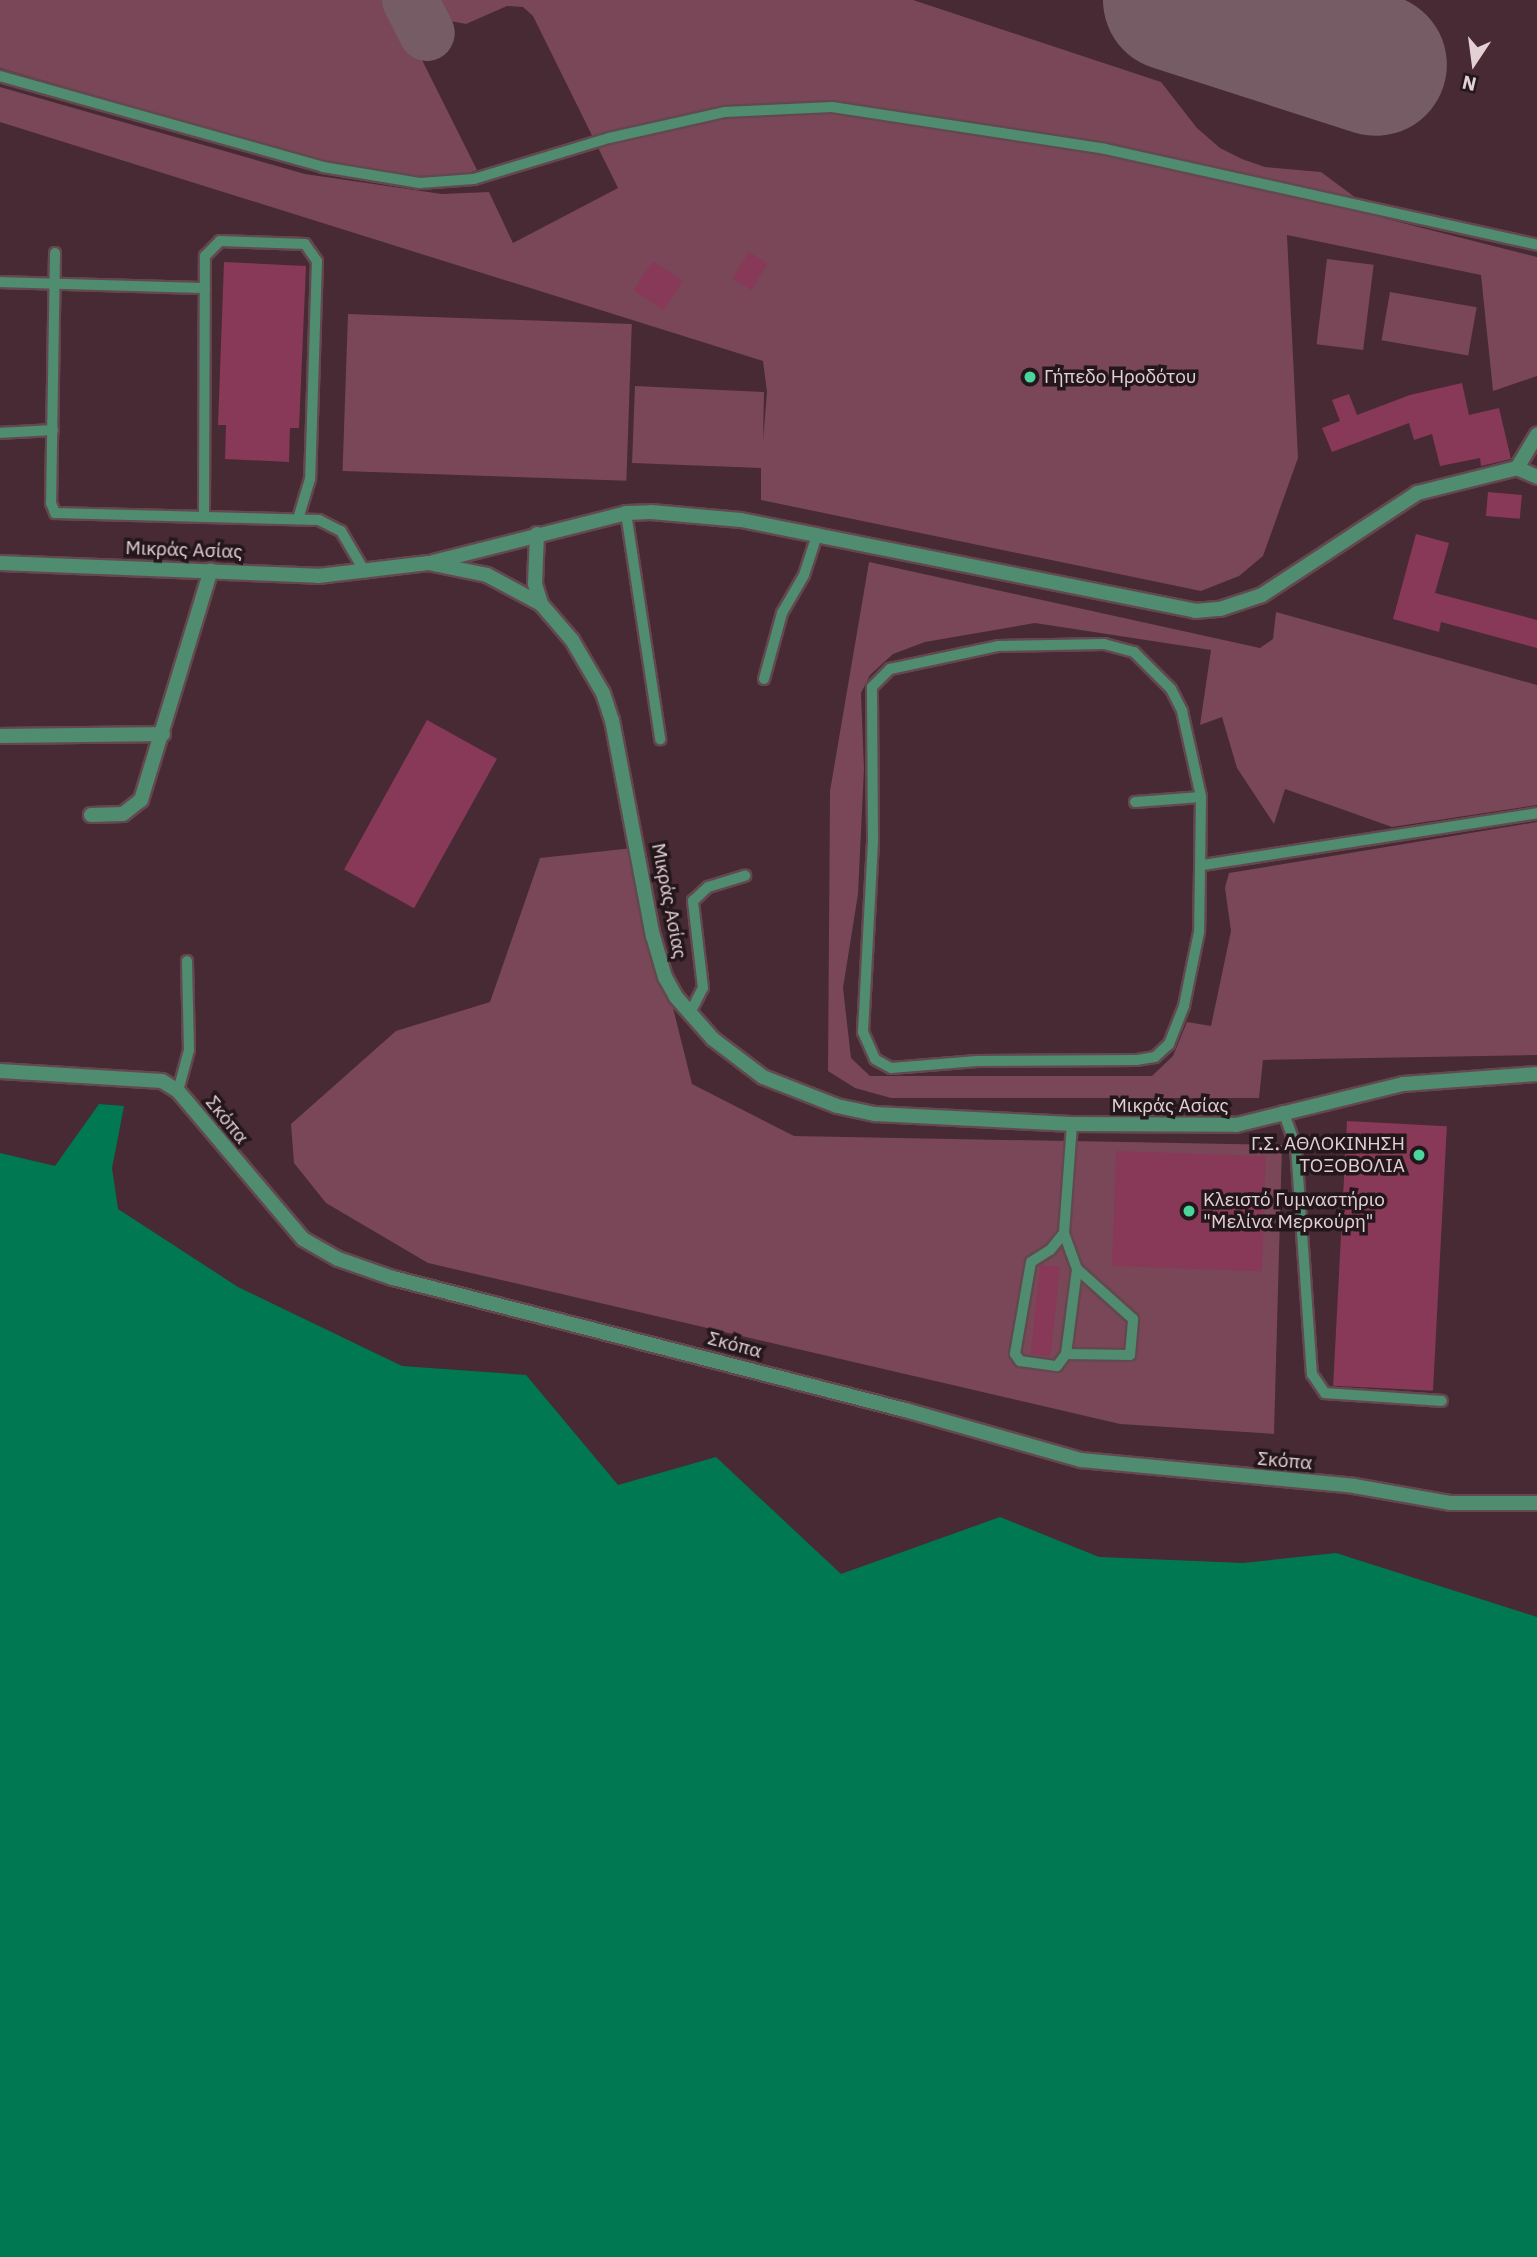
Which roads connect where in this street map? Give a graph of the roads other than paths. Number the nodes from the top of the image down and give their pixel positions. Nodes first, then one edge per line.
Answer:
1 (0, 76) edge
2 (1537, 245) edge
3 (55, 253) dead end
4 (0, 282) edge
5 (57, 285) junction
6 (205, 288) junction
7 (53, 430) junction
8 (0, 433) edge
9 (1537, 435) edge
10 (1517, 468) junction
11 (1537, 477) edge
12 (626, 513) junction
13 (204, 517) junction
14 (298, 519) junction
15 (537, 534) junction
16 (816, 537) junction
17 (0, 563) edge
18 (428, 563) junction
19 (211, 570) junction
20 (365, 572) junction
21 (541, 604) junction
22 (764, 679) dead end
23 (163, 734) junction
24 (0, 736) edge
25 (660, 739) dead end
26 (1201, 797) junction
27 (1135, 802) dead end
28 (1537, 813) edge
29 (91, 815) dead end
30 (1203, 865) junction
31 (745, 876) dead end
32 (187, 961) dead end
33 (689, 1015) junction
34 (0, 1071) edge
35 (1537, 1074) edge
36 (178, 1091) junction
37 (1283, 1111) junction
38 (1072, 1124) junction
39 (1064, 1233) junction
40 (1077, 1269) junction
41 (1066, 1354) junction
42 (1443, 1401) dead end
43 (1537, 1503) edge

1 - 2 lane
3 - 5 lane
4 - 5 lane
5 - 6 lane
5 - 7 lane
6 - 13 lane
6 - 14 lane
7 - 8 lane
7 - 13 lane
9 - 10 street
10 - 11 street
10 - 16 street
12 - 15 street
12 - 16 street
12 - 25 lane
13 - 14 lane
14 - 20 lane
15 - 18 street
15 - 21 street
16 - 22 lane
17 - 19 street, Μικράς Ασίας
18 - 20 street, Μικράς Ασίας
18 - 21 street, Μικράς Ασίας
19 - 20 street, Μικράς Ασίας
19 - 23 street
21 - 33 street, Μικράς Ασίας
23 - 24 street
23 - 29 street
26 - 27 lane
26 - 30 lane
26 - 30 lane
28 - 30 lane
31 - 33 lane
32 - 36 lane
33 - 38 street, Μικράς Ασίας
34 - 36 street, Σκόπα
35 - 37 street, Μικράς Ασίας
36 - 43 street, Σκόπα
37 - 38 street, Μικράς Ασίας
37 - 42 lane
38 - 39 lane
39 - 40 lane
39 - 41 lane
40 - 41 lane
40 - 41 lane

